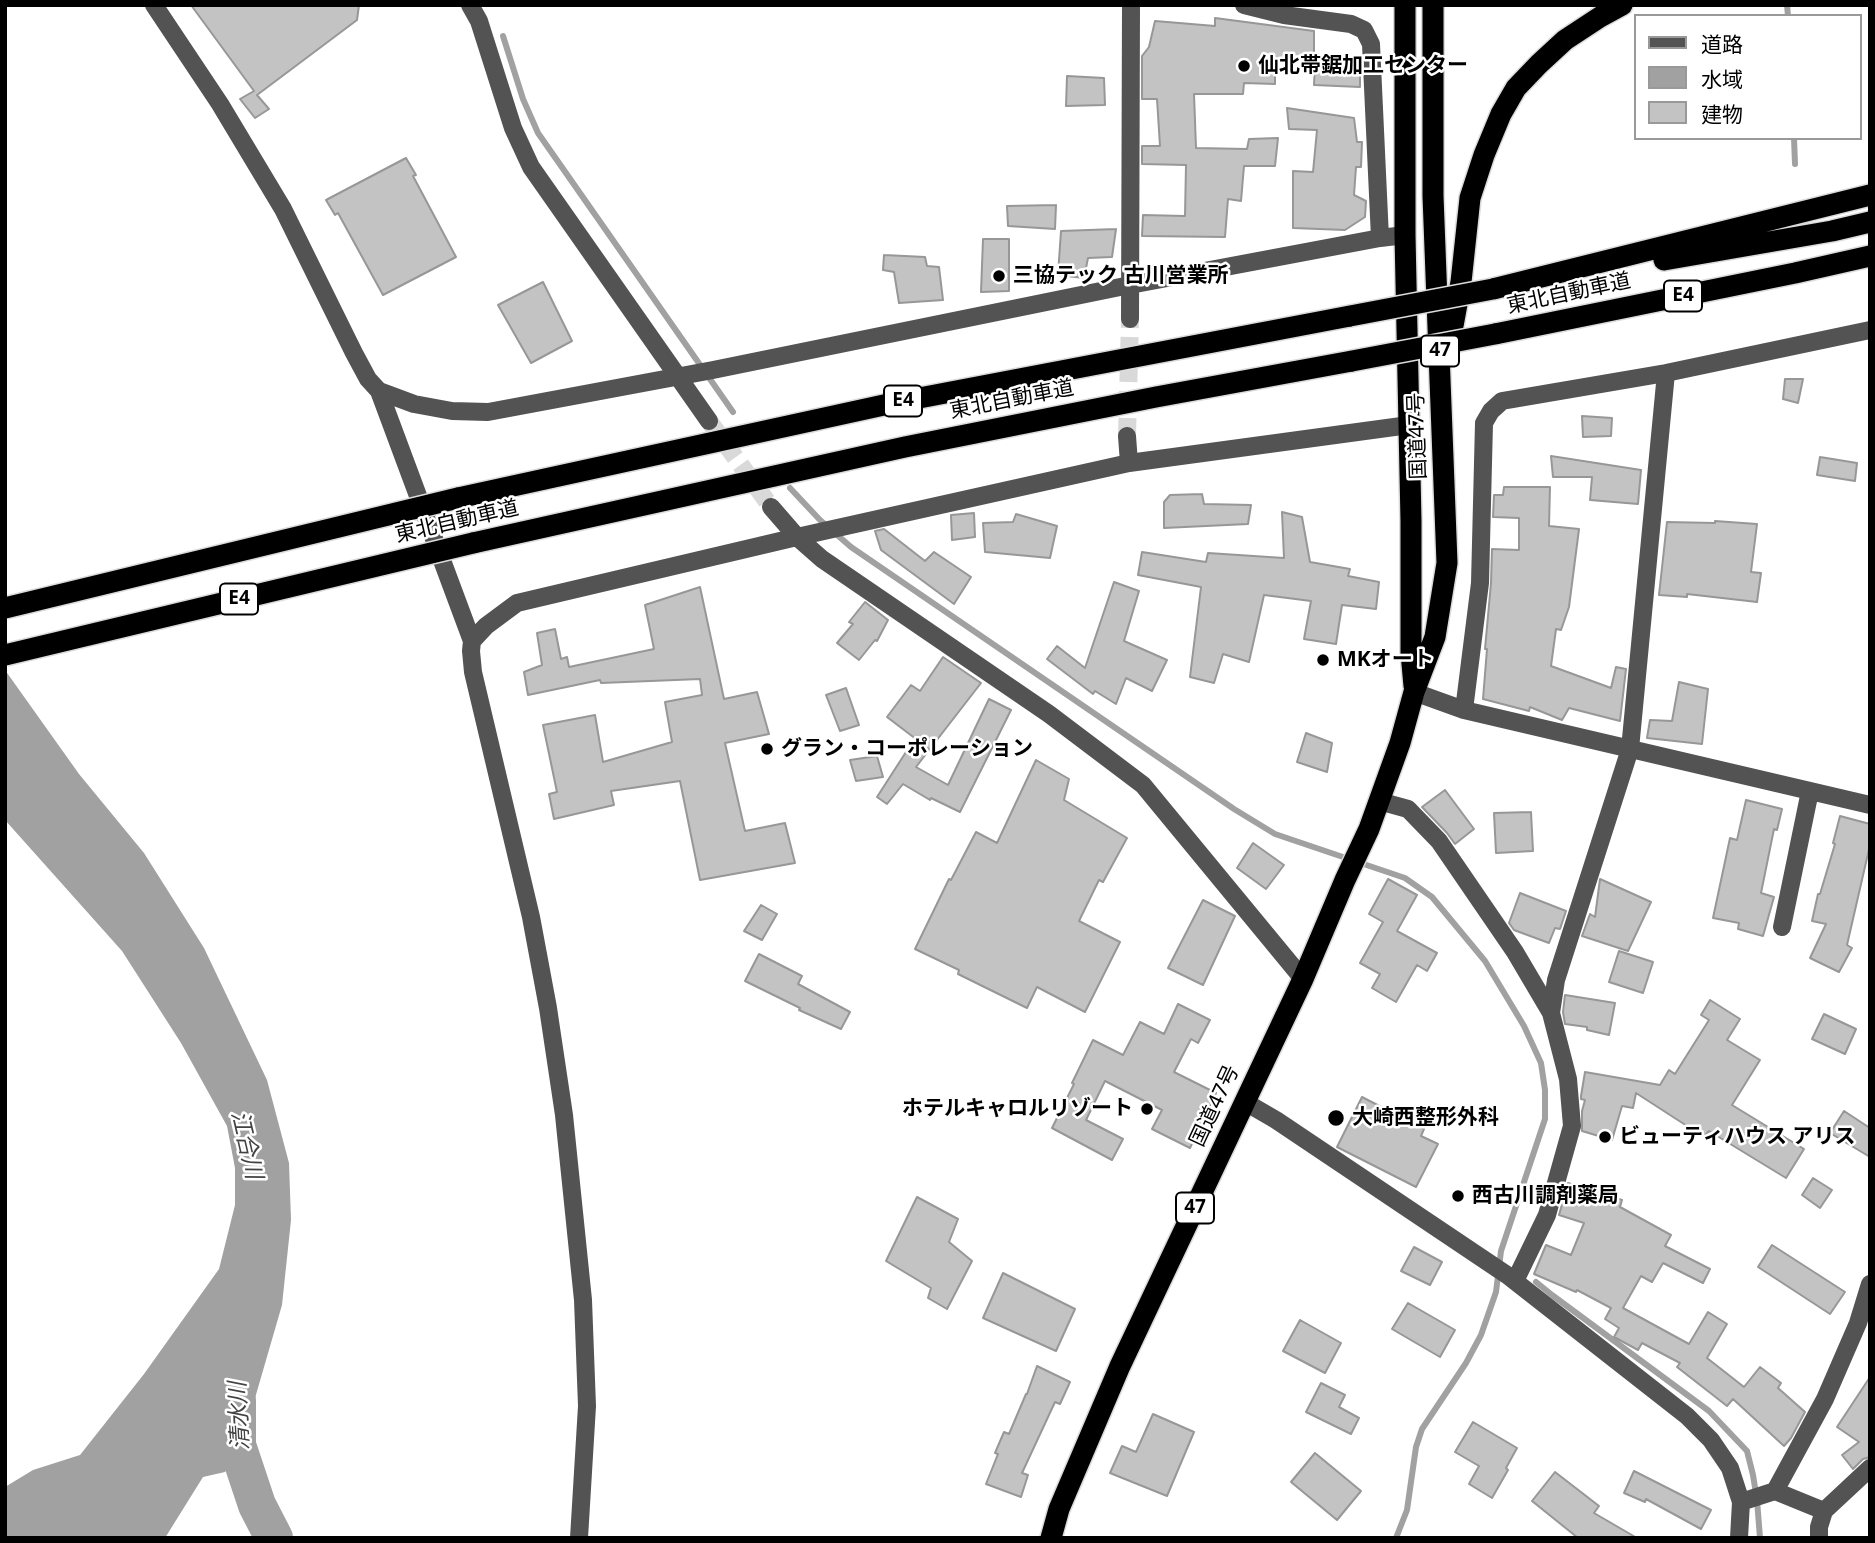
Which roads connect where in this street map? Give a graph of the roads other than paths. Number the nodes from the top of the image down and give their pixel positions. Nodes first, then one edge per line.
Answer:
1 (154, 5) edge
2 (470, 5) edge
3 (1131, 5) edge
4 (1244, 5) edge
5 (1405, 5) edge
6 (1433, 5) edge
7 (1622, 5) edge
8 (1870, 195) edge
9 (1870, 222) edge
10 (1405, 235) junction
11 (1380, 238) junction
12 (1870, 256) edge
13 (1870, 265) edge
14 (1795, 273) junction
15 (1130, 285) junction
16 (1493, 289) junction
17 (1130, 319) tunnel mouth
18 (1870, 330) edge
19 (696, 373) junction
20 (1666, 373) junction
21 (379, 391) junction
22 (1441, 391) junction
23 (709, 421) tunnel mouth
24 (1409, 425) junction
25 (1127, 436) tunnel mouth
26 (1129, 463) junction
27 (771, 507) tunnel mouth
28 (797, 537) junction
29 (5, 608) edge
30 (472, 641) junction
31 (5, 655) edge
32 (1414, 692) junction
33 (1464, 710) junction
34 (1630, 749) junction
35 (1810, 791) junction
36 (1380, 801) junction
37 (1870, 805) edge
38 (1782, 926) dead end
39 (1303, 979) junction
40 (1551, 1013) junction
41 (1245, 1102) junction
42 (1511, 1278) junction
43 (1870, 1284) edge
44 (1870, 1468) edge
45 (1757, 1497) junction
46 (1824, 1511) junction
47 (579, 1538) edge
48 (1051, 1538) edge
49 (1739, 1538) edge
50 (1819, 1538) edge

1 - 21 street
2 - 19 street
3 - 15 street
4 - 11 street
5 - 10 highway, 国道47号 / 47
6 - 22 highway, 国道47号 / 47
7 - 22 highway
8 - 16 highway
9 - 16 highway, 東北自動車道 / E4
10 - 11 street
10 - 24 highway, 国道47号 / 47
11 - 15 street
12 - 14 highway, 東北自動車道 / E4
13 - 14 highway
14 - 31 highway, 東北自動車道 / E4, bridge
15 - 17 street
15 - 19 street
16 - 29 highway, 東北自動車道 / E4, bridge
18 - 20 street
19 - 21 street
19 - 23 street
20 - 33 street
20 - 34 street
21 - 30 street
22 - 32 highway, 国道47号 / 47
24 - 26 street
24 - 32 highway, 国道47号 / 47
25 - 26 street
26 - 28 street
27 - 28 street
28 - 30 street
28 - 39 street
30 - 47 street
32 - 33 street
32 - 36 highway, 国道47号 / 47
33 - 34 street
34 - 35 street
34 - 40 street
35 - 37 street
35 - 38 street
36 - 39 highway, 国道47号 / 47
36 - 40 street
39 - 41 highway, 国道47号 / 47
40 - 42 street
41 - 42 street
41 - 48 highway, 国道47号 / 47
42 - 45 street
43 - 45 street
44 - 46 street
45 - 46 street
45 - 49 street
46 - 50 street

